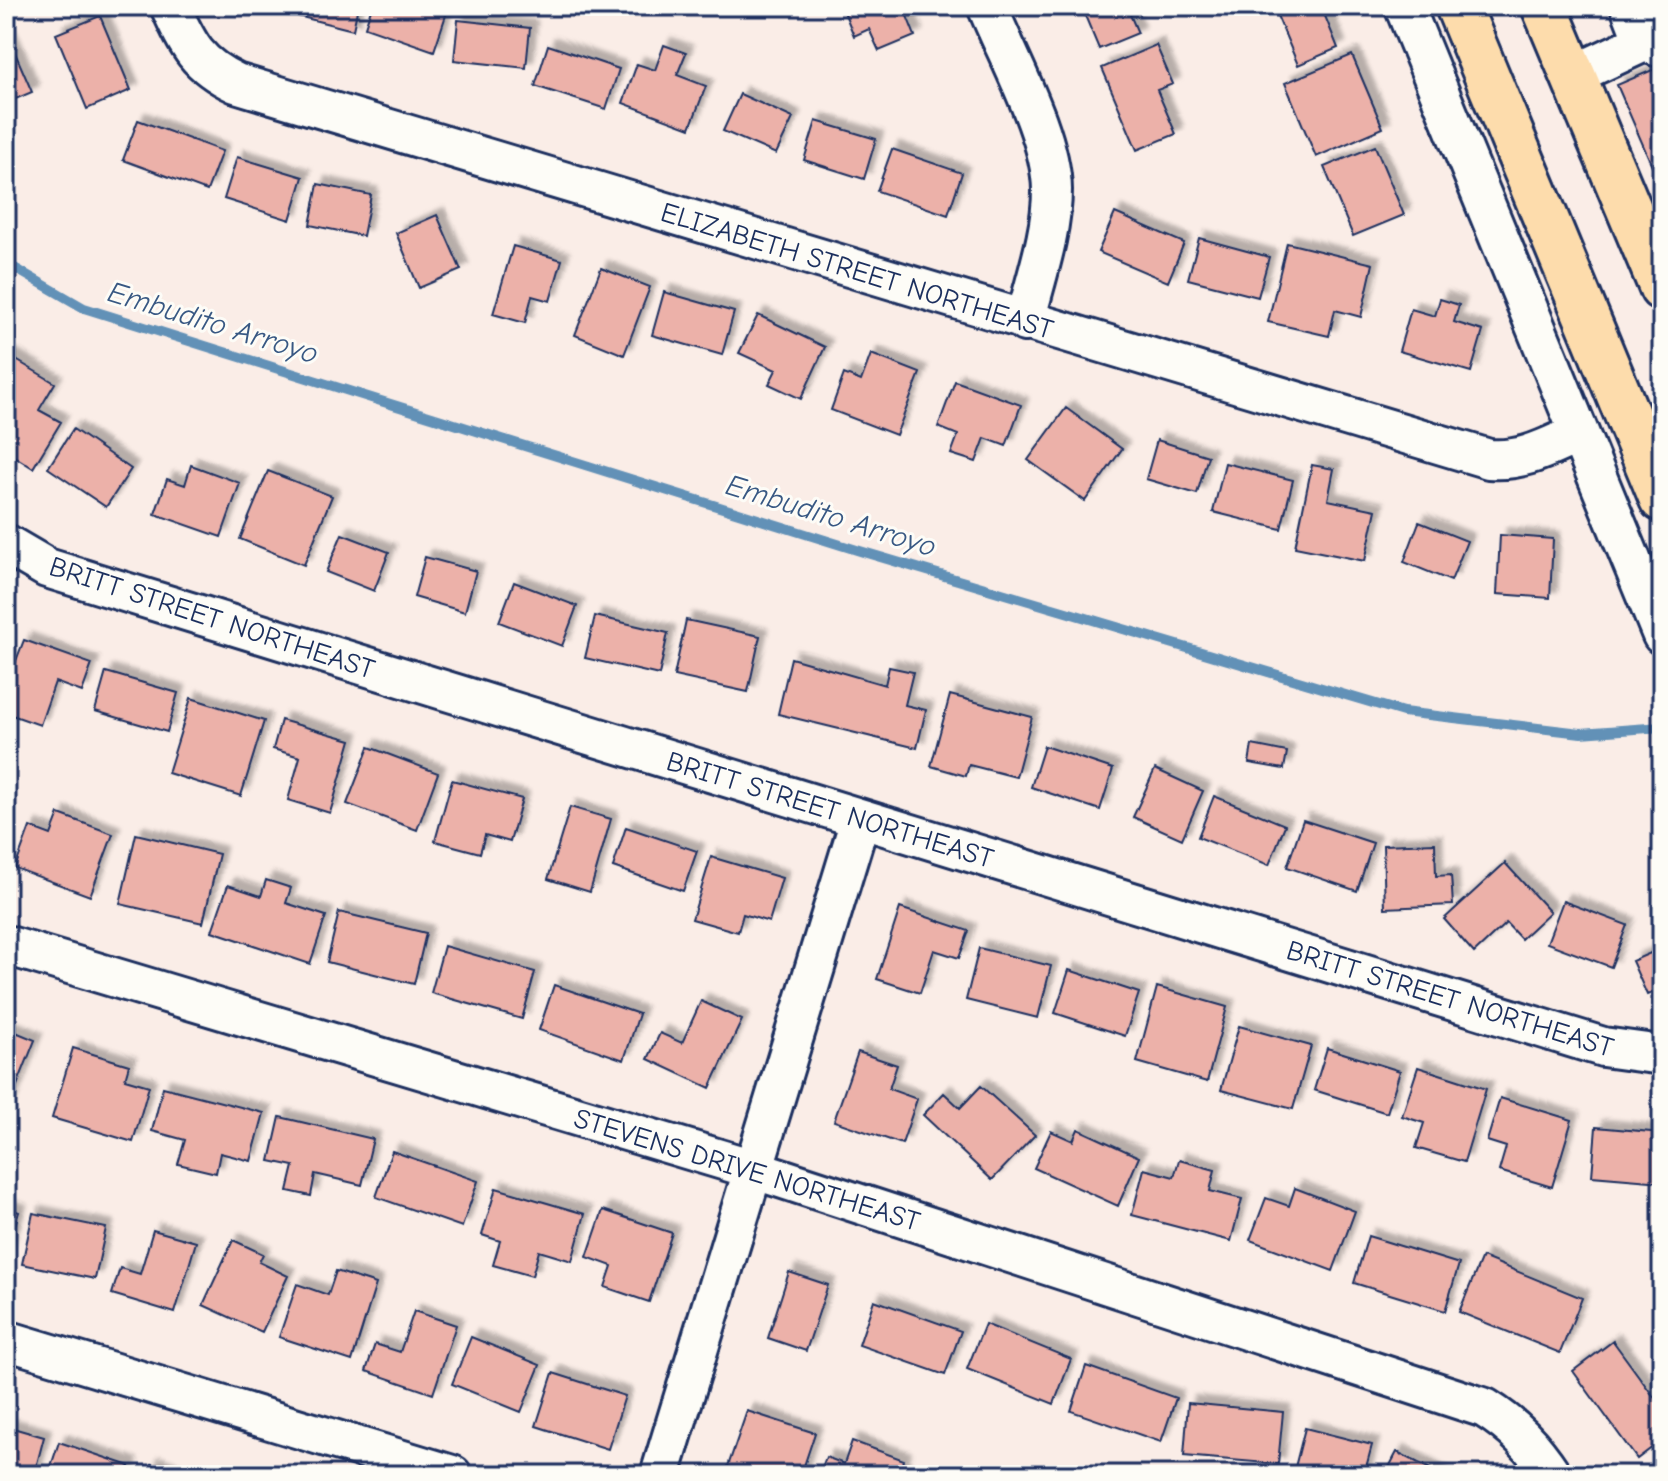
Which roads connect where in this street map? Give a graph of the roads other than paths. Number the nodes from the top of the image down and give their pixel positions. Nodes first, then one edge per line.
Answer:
1 (170, 6) edge
2 (987, 6) edge
3 (1404, 6) edge
4 (1458, 6) edge
5 (1544, 6) edge
6 (1630, 6) edge
7 (1653, 45) edge
8 (1573, 75) junction
9 (1660, 276) edge
10 (1025, 322) junction
11 (1578, 434) junction
12 (1653, 458) edge
13 (1662, 499) edge
14 (6, 544) edge
15 (1662, 635) edge
16 (860, 820) junction
17 (6, 945) edge
18 (1662, 1055) edge
19 (753, 1169) junction
20 (6, 1340) edge
21 (452, 1475) edge
22 (660, 1475) edge
23 (1552, 1475) edge

1 - 10 street, ELIZABETH STREET NORTHEAST
2 - 10 street
3 - 11 street
4 - 12 main road
5 - 8 main road
6 - 7 street
7 - 8 street
8 - 9 main road
10 - 11 street, ELIZABETH STREET NORTHEAST
11 - 15 street
12 - 13 main road
14 - 16 street, BRITT STREET NORTHEAST
16 - 18 street, BRITT STREET NORTHEAST
16 - 19 street
17 - 19 street, STEVENS DRIVE NORTHEAST
19 - 22 street
19 - 23 street, STEVENS DRIVE NORTHEAST
20 - 21 street

